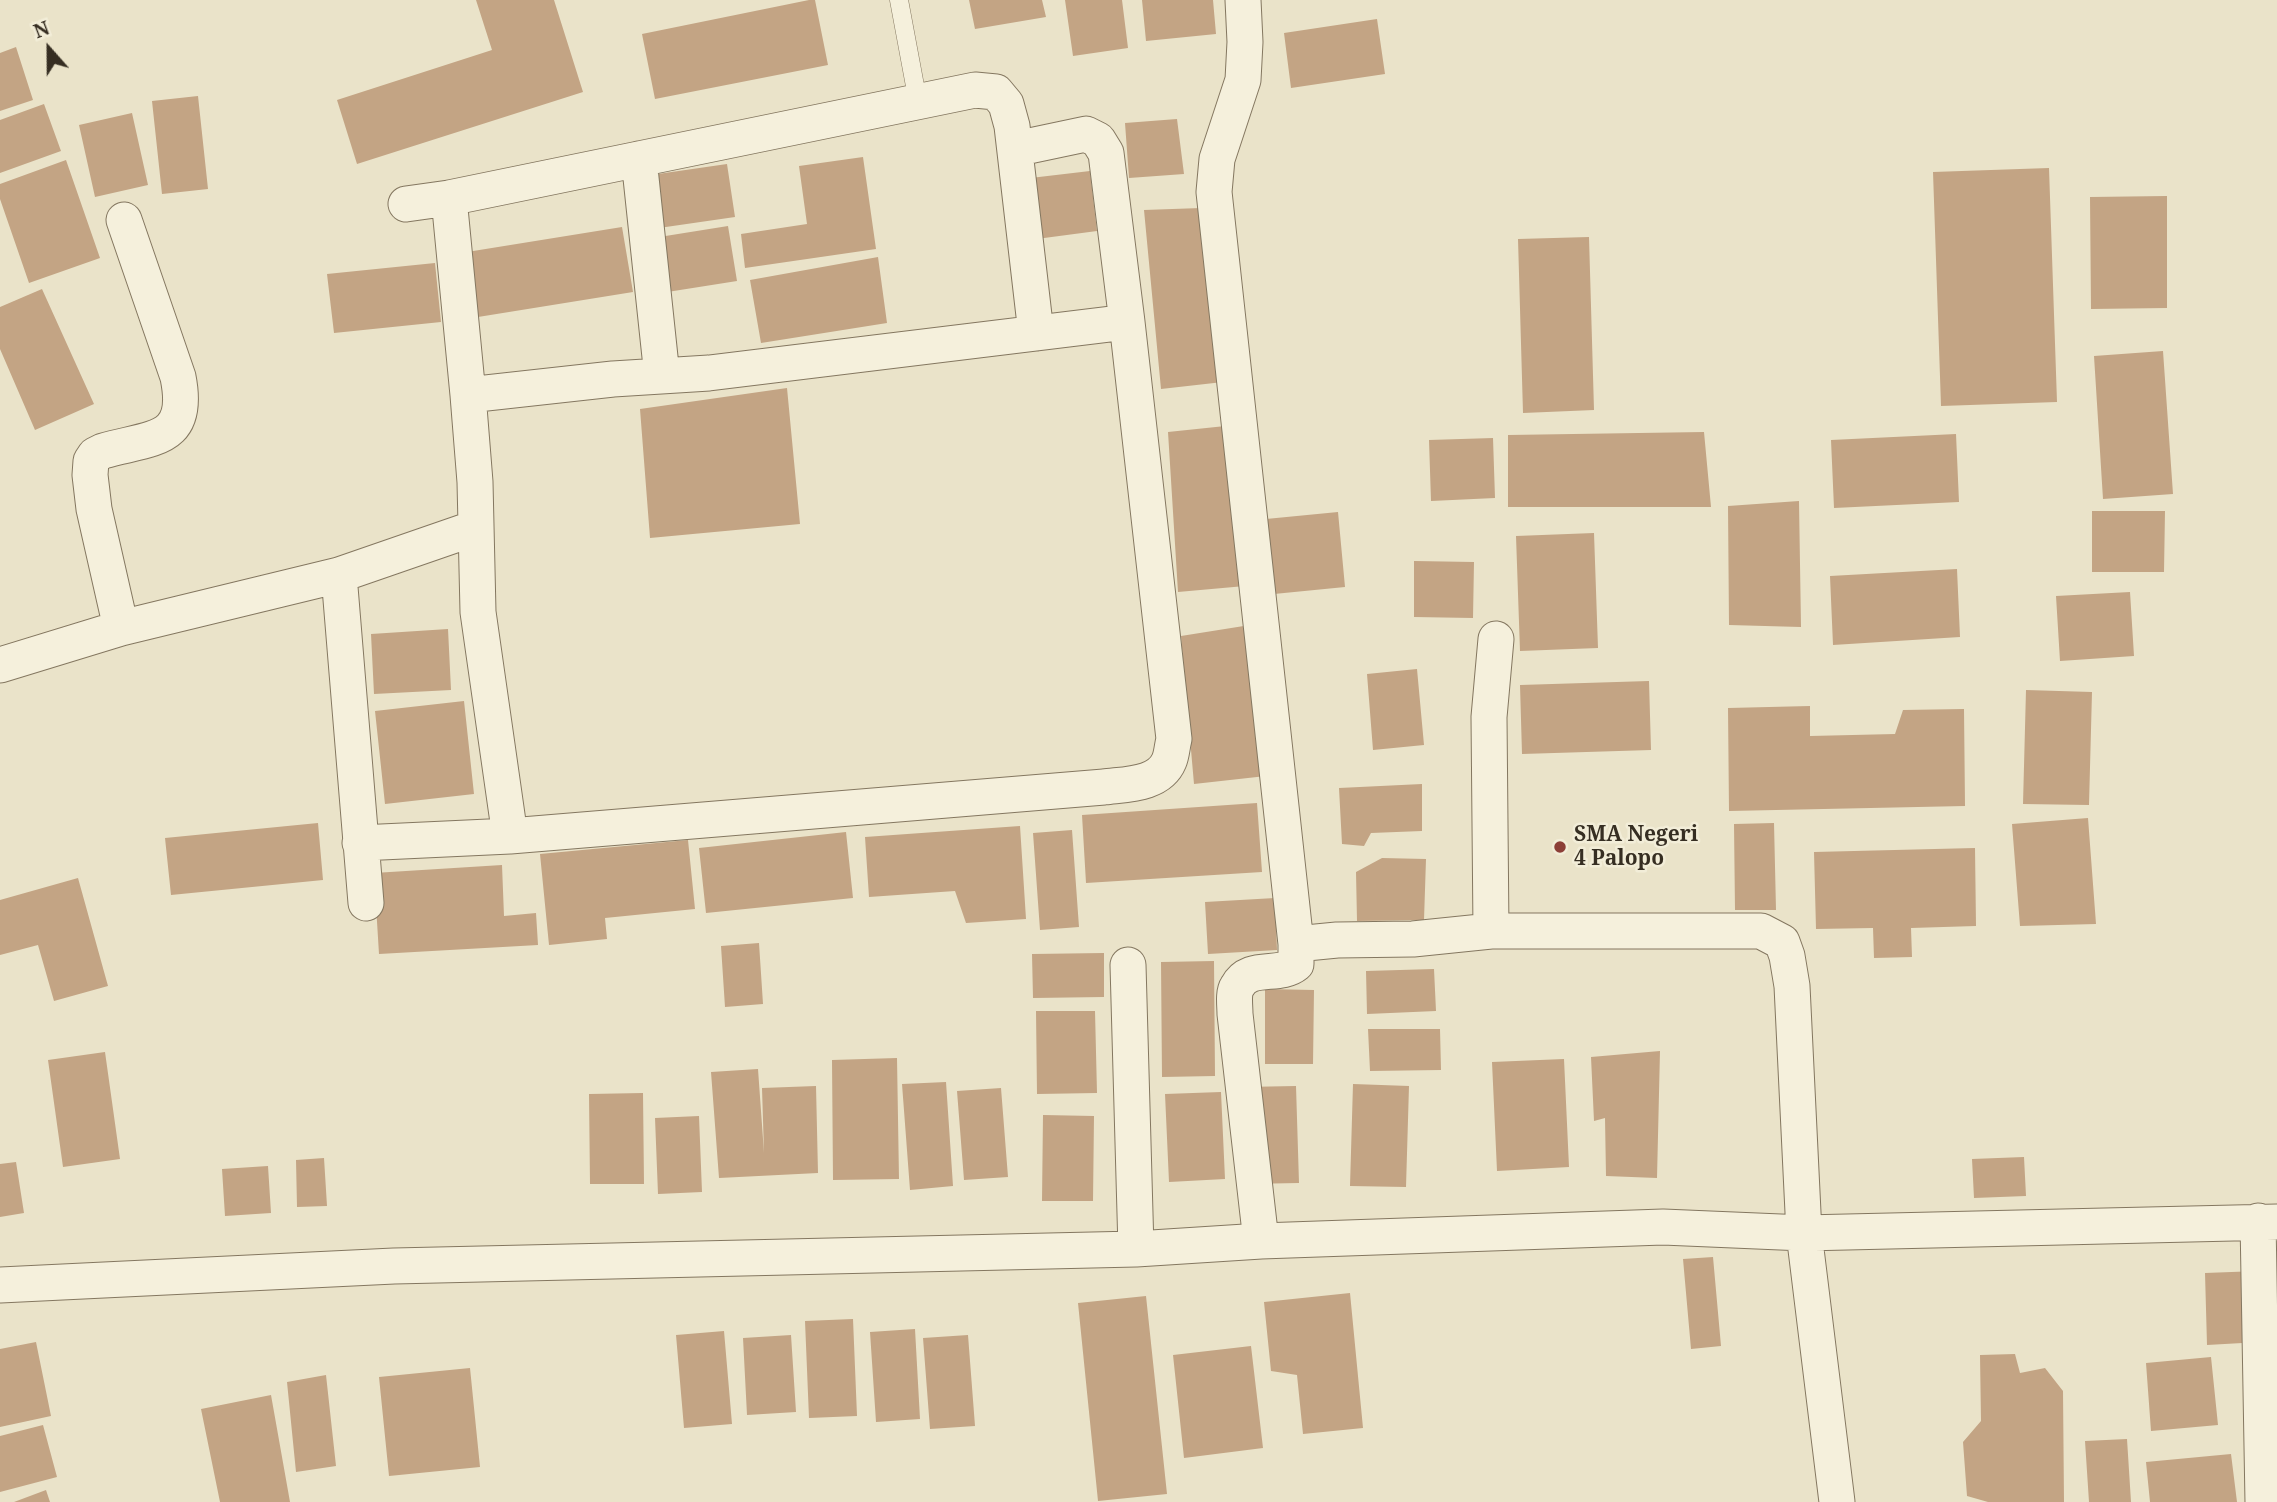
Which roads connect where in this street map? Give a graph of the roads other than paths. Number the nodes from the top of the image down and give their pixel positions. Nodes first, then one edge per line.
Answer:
1 (899, 0) edge
2 (1243, 0) edge
3 (918, 102) junction
4 (1015, 149) junction
5 (639, 159) junction
6 (449, 198) junction
7 (406, 204) dead end
8 (124, 220) dead end
9 (1127, 322) junction
10 (1036, 333) junction
11 (662, 376) junction
12 (468, 394) junction
13 (475, 528) junction
14 (339, 575) junction
15 (121, 628) junction
16 (1496, 639) dead end
17 (0, 666) edge
18 (510, 836) junction
19 (360, 843) junction
20 (366, 903) dead end
21 (1491, 931) junction
22 (1296, 944) junction
23 (1128, 965) dead end
24 (2268, 1222) edge
25 (1804, 1233) junction
26 (1261, 1241) junction
27 (1136, 1249) junction
28 (0, 1285) edge
29 (2269, 1454) edge
30 (1837, 1502) edge
31 (2263, 1502) edge

1 - 3 lane
2 - 22 street
3 - 4 street
3 - 5 street
4 - 9 street
4 - 10 street
5 - 6 street
5 - 11 street
6 - 7 street
6 - 12 street
8 - 15 street
9 - 10 street
9 - 18 street
10 - 11 street
11 - 12 street
12 - 13 street
13 - 14 street
13 - 18 street
14 - 15 street
14 - 19 street
15 - 17 street
16 - 21 street
18 - 19 street
19 - 20 street
21 - 22 street
21 - 25 street
22 - 26 street
23 - 27 street
24 - 25 street
24 - 29 street
25 - 26 street
25 - 30 street
26 - 27 street
27 - 28 street
29 - 31 street

